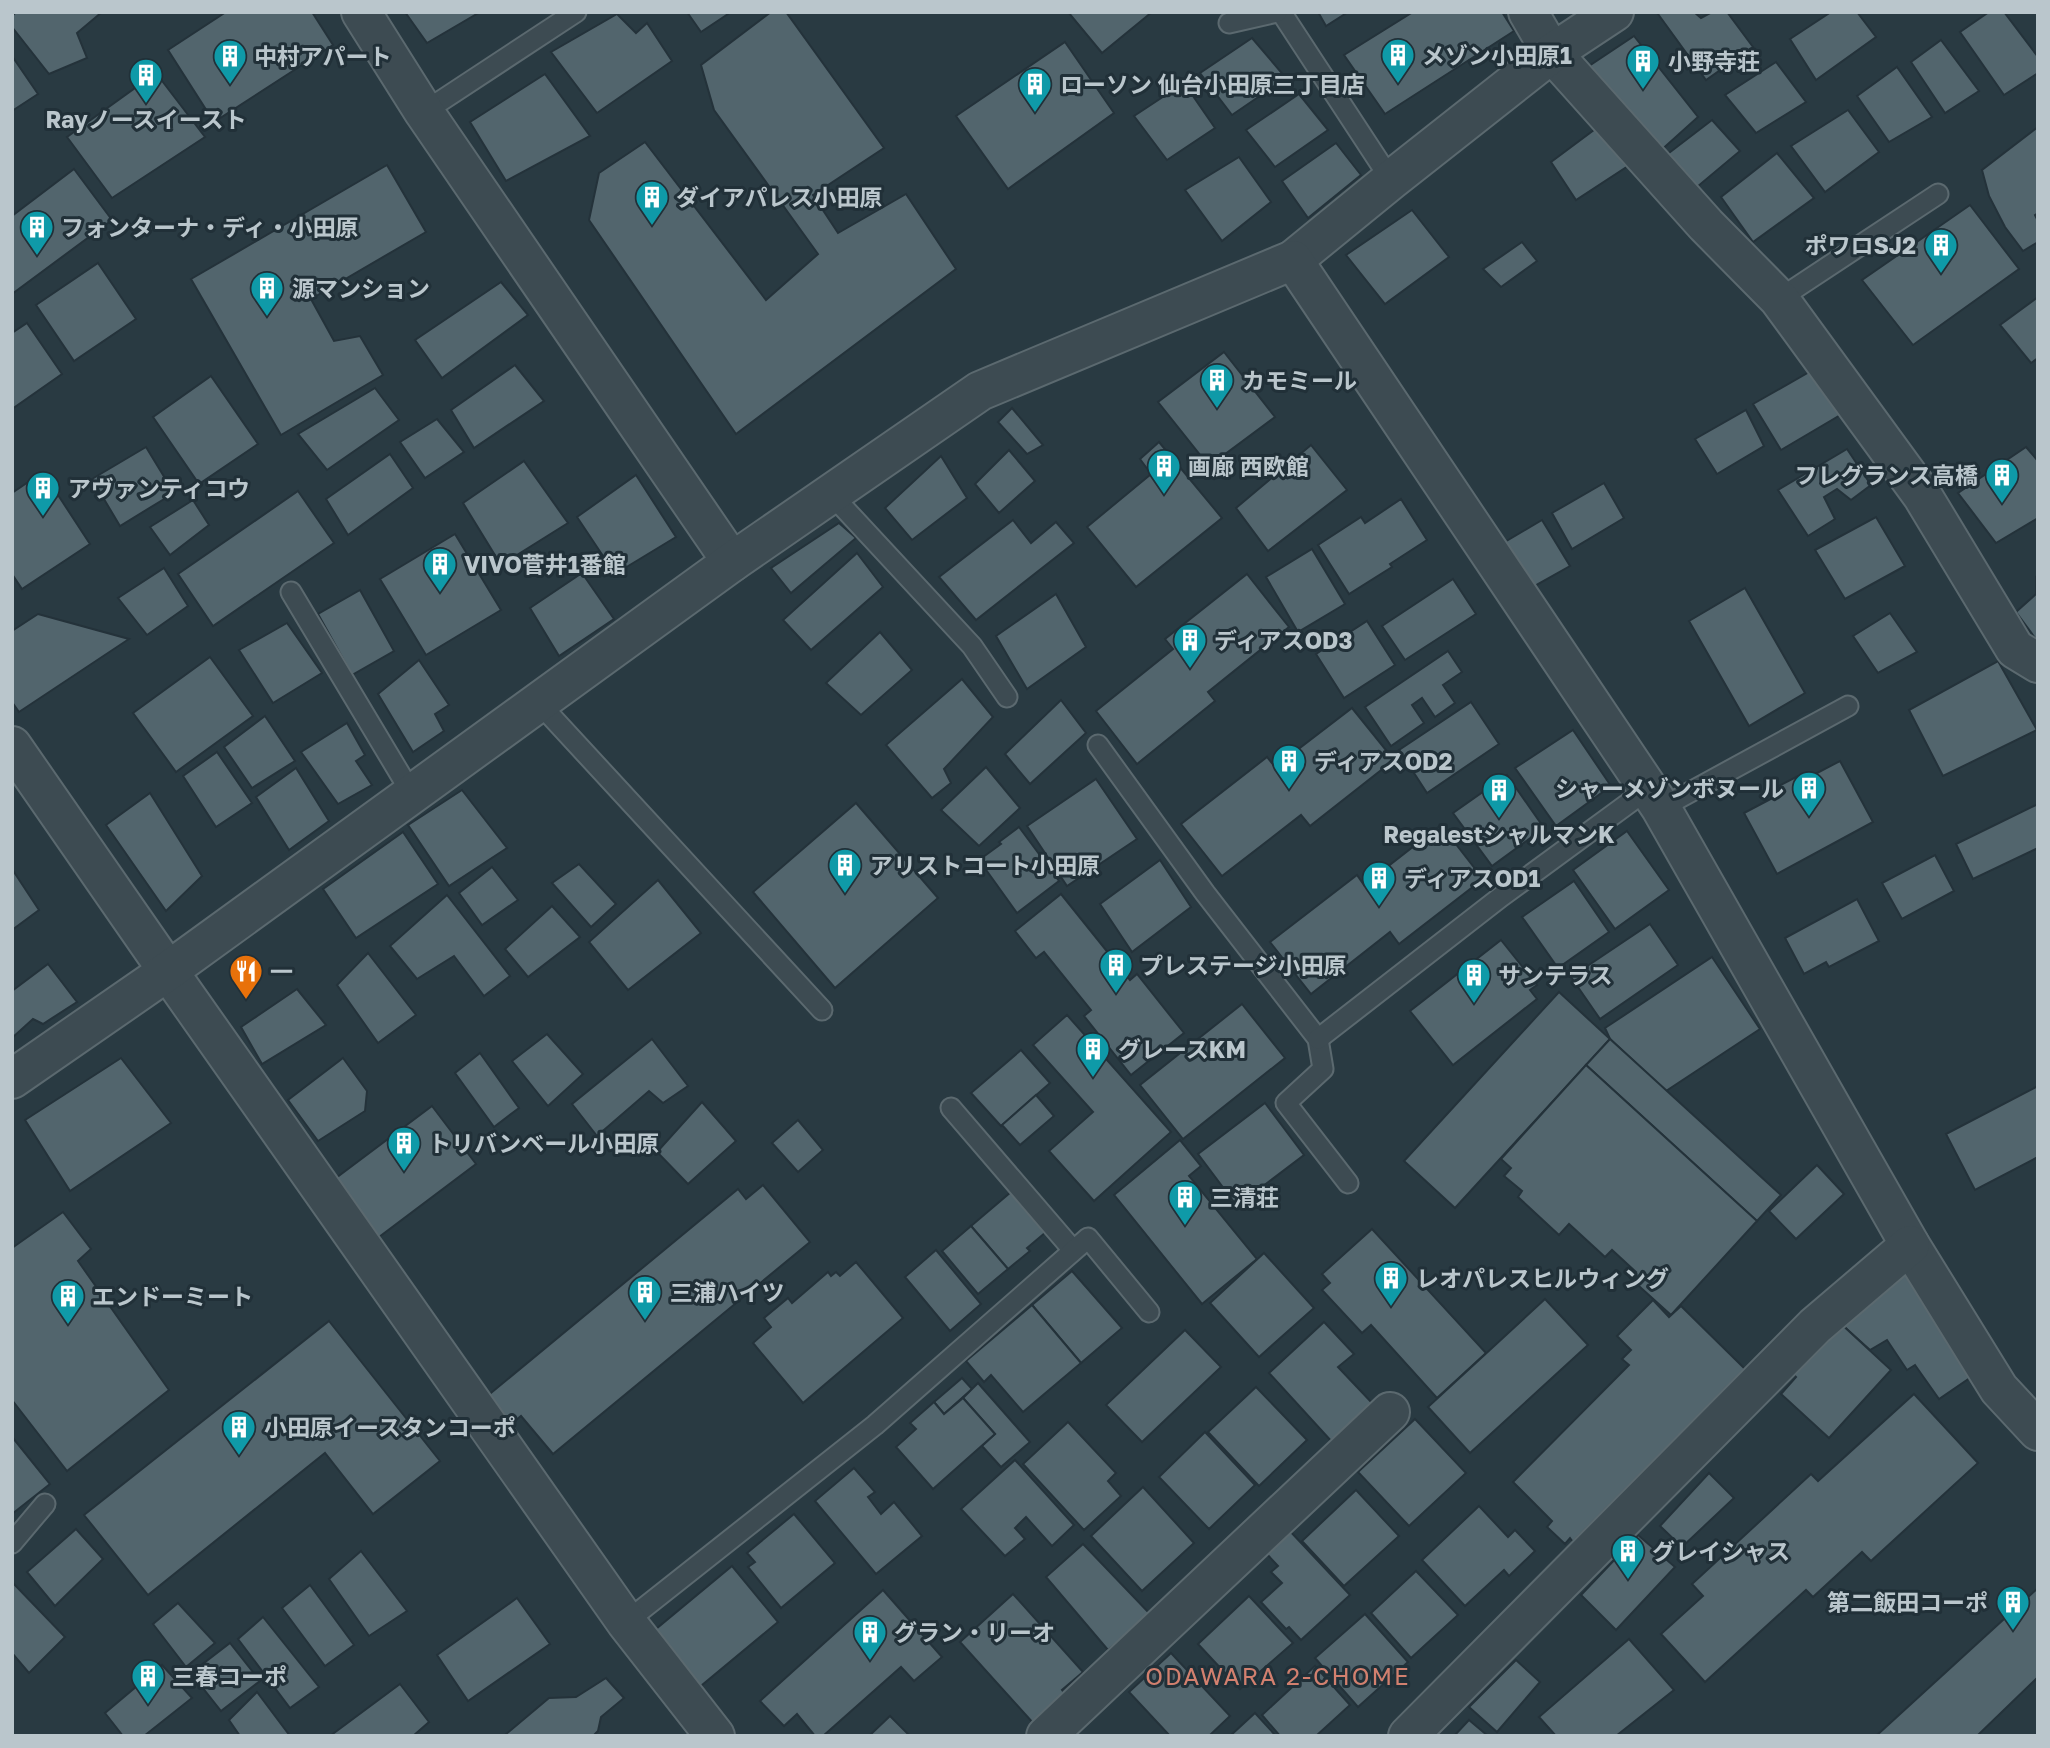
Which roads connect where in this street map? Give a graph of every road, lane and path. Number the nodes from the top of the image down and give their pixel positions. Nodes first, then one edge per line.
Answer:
1 (361, 12) edge
2 (576, 12) edge
3 (1279, 12) edge
4 (1528, 12) edge
5 (1614, 12) edge
6 (1229, 23) dead end
7 (1552, 53) junction
8 (424, 112) junction
9 (1391, 180) junction
10 (1938, 194) dead end
11 (1293, 260) junction
12 (1779, 299) junction
13 (830, 493) junction
14 (732, 562) junction
15 (291, 592) dead end
16 (2038, 663) edge
17 (1007, 697) dead end
18 (538, 702) junction
19 (1848, 706) dead end
20 (1098, 745) dead end
21 (12, 746) edge
22 (412, 794) junction
23 (1655, 798) junction
24 (168, 971) junction
25 (822, 1010) dead end
26 (1318, 1039) junction
27 (12, 1079) edge
28 (951, 1108) dead end
29 (1348, 1183) dead end
30 (1910, 1245) junction
31 (1073, 1250) junction
32 (1149, 1312) dead end
33 (1390, 1412) dead end
34 (2038, 1431) edge
35 (45, 1504) dead end
36 (12, 1543) edge
37 (626, 1622) junction
38 (715, 1736) edge
39 (1046, 1736) edge
40 (1408, 1736) edge

1 - 8 street
2 - 8 lane
3 - 6 lane
3 - 9 lane
4 - 7 street
5 - 7 street
7 - 9 street
7 - 12 street
8 - 14 street
9 - 11 street
10 - 12 lane
11 - 13 street
11 - 23 street
12 - 16 street
13 - 14 street
13 - 17 lane
14 - 18 street
15 - 22 lane
18 - 22 street
18 - 25 lane
19 - 23 lane
20 - 26 lane
21 - 24 street
22 - 24 street
23 - 26 lane
23 - 30 street
24 - 27 street
24 - 37 street
26 - 29 lane
28 - 31 lane
30 - 34 street
30 - 40 street
31 - 32 lane
31 - 37 lane
33 - 39 street
35 - 36 lane
37 - 38 street

